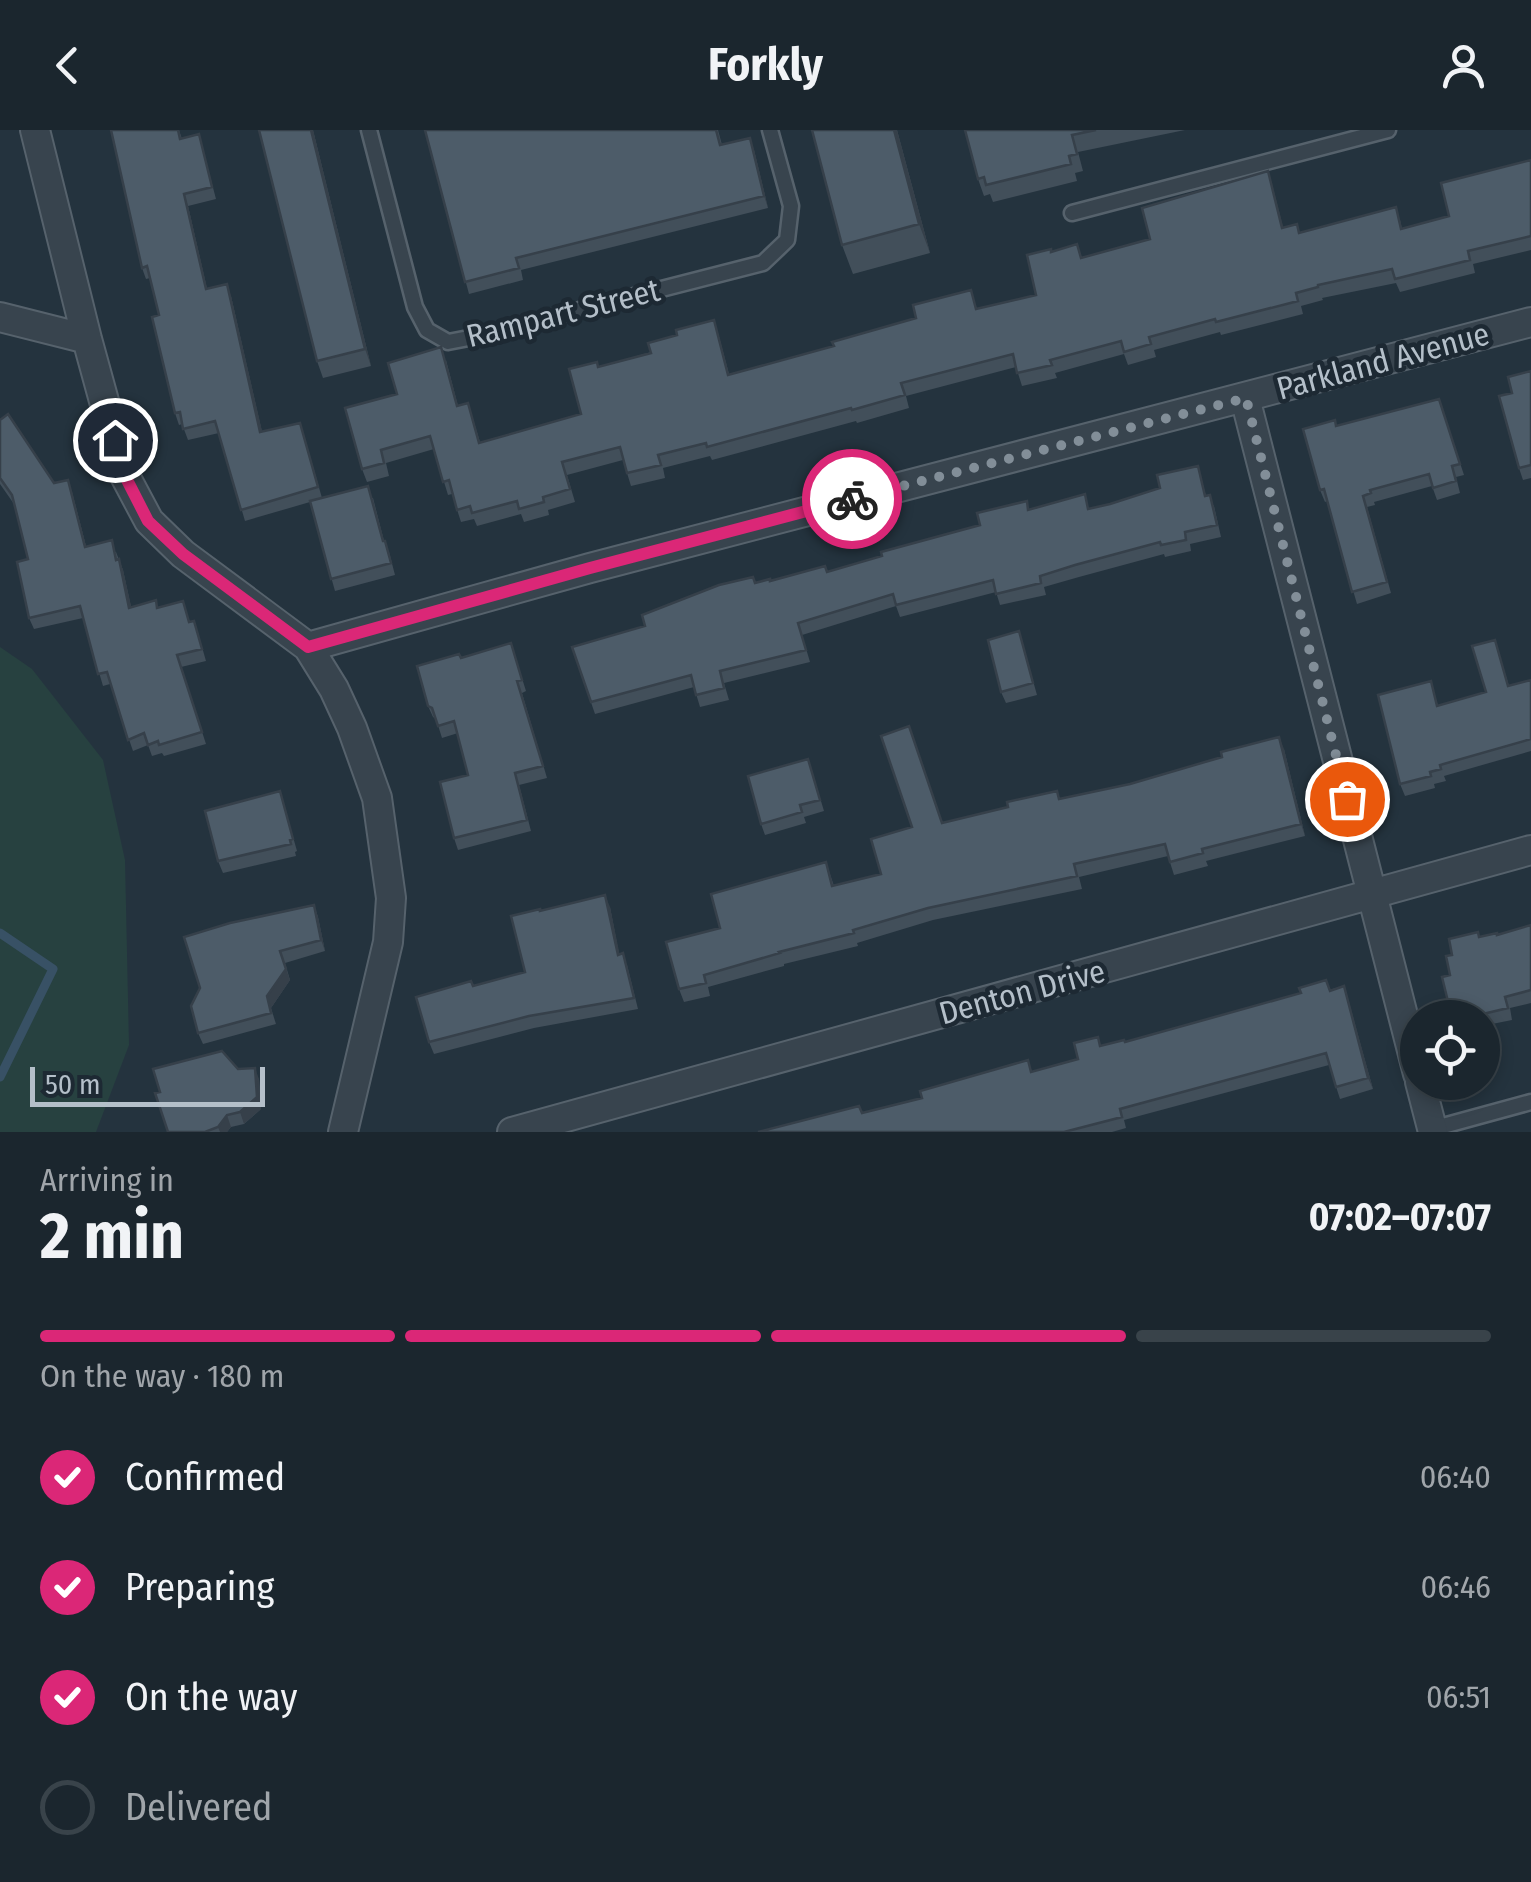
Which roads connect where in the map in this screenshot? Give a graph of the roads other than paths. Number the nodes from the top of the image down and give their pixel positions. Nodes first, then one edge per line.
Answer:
1 (35, 130) edge
2 (369, 130) edge
3 (770, 130) edge
4 (1388, 130) edge
5 (1072, 212) dead end
6 (0, 317) edge
7 (1531, 322) edge
8 (87, 339) junction
9 (1246, 398) junction
10 (308, 647) junction
11 (1531, 850) edge
12 (1371, 895) junction
13 (1400, 1005) edge
14 (1424, 1100) edge
15 (1531, 1102) edge
16 (1432, 1131) edge
17 (343, 1132) edge
18 (512, 1132) edge

1 - 8 street
2 - 3 lane, Rampart Street
4 - 5 lane
6 - 8 street
7 - 9 street, Parkland Avenue
8 - 10 street
9 - 10 street, Parkland Avenue
9 - 12 street
10 - 17 street
11 - 12 street, Denton Drive
12 - 13 street
12 - 18 street, Denton Drive
14 - 16 street
15 - 16 lane

